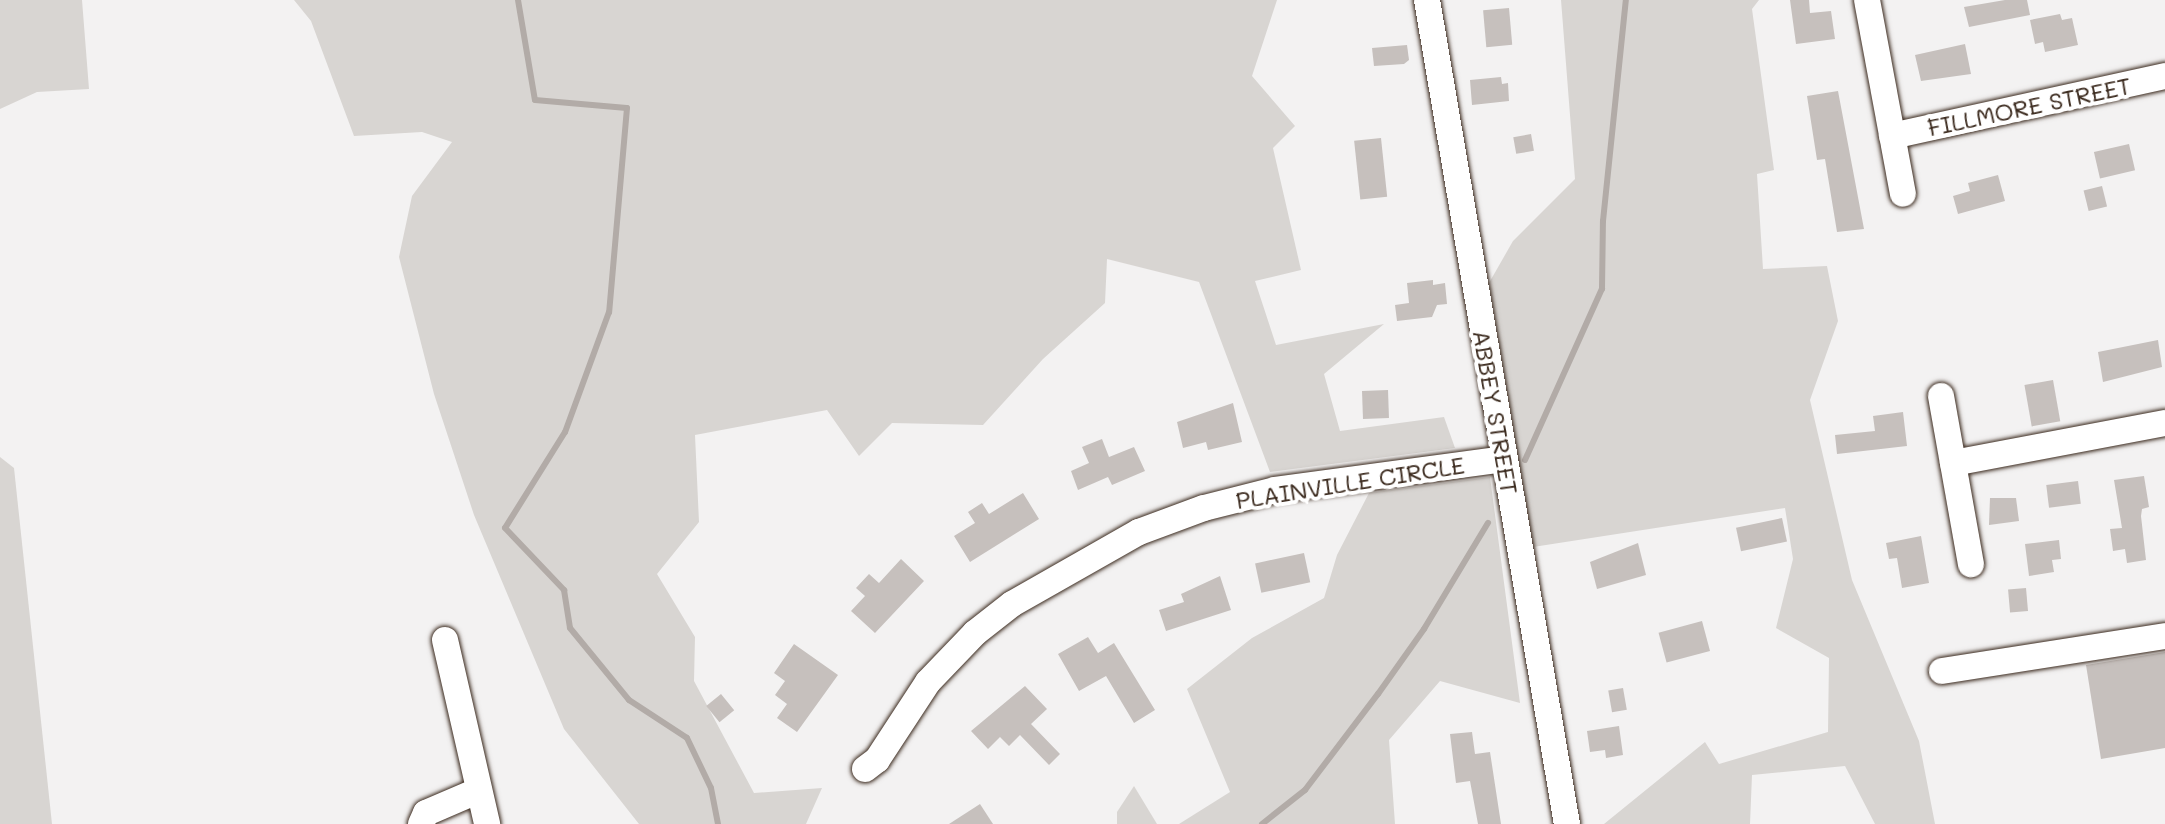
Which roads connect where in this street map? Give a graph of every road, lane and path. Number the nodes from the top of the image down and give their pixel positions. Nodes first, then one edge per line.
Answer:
1 (1427, 0) edge
2 (1867, 0) edge
3 (2165, 76) edge
4 (1892, 136) junction
5 (1903, 194) dead end
6 (1941, 396) dead end
7 (2165, 423) edge
8 (1504, 459) junction
9 (1953, 463) junction
10 (1971, 564) dead end
11 (2165, 636) edge
12 (445, 640) dead end
13 (1942, 671) dead end
14 (865, 769) dead end
15 (477, 791) junction
16 (421, 824) edge
17 (487, 824) edge
18 (1567, 824) edge

1 - 8 street, ABBEY STREET
2 - 4 street
3 - 4 street, FILLMORE STREET
4 - 5 street
6 - 9 street
7 - 9 street
8 - 14 street, PLAINVILLE CIRCLE
8 - 18 street, ABBEY STREET
9 - 10 street
11 - 13 street
12 - 15 street
15 - 16 street
15 - 17 street

